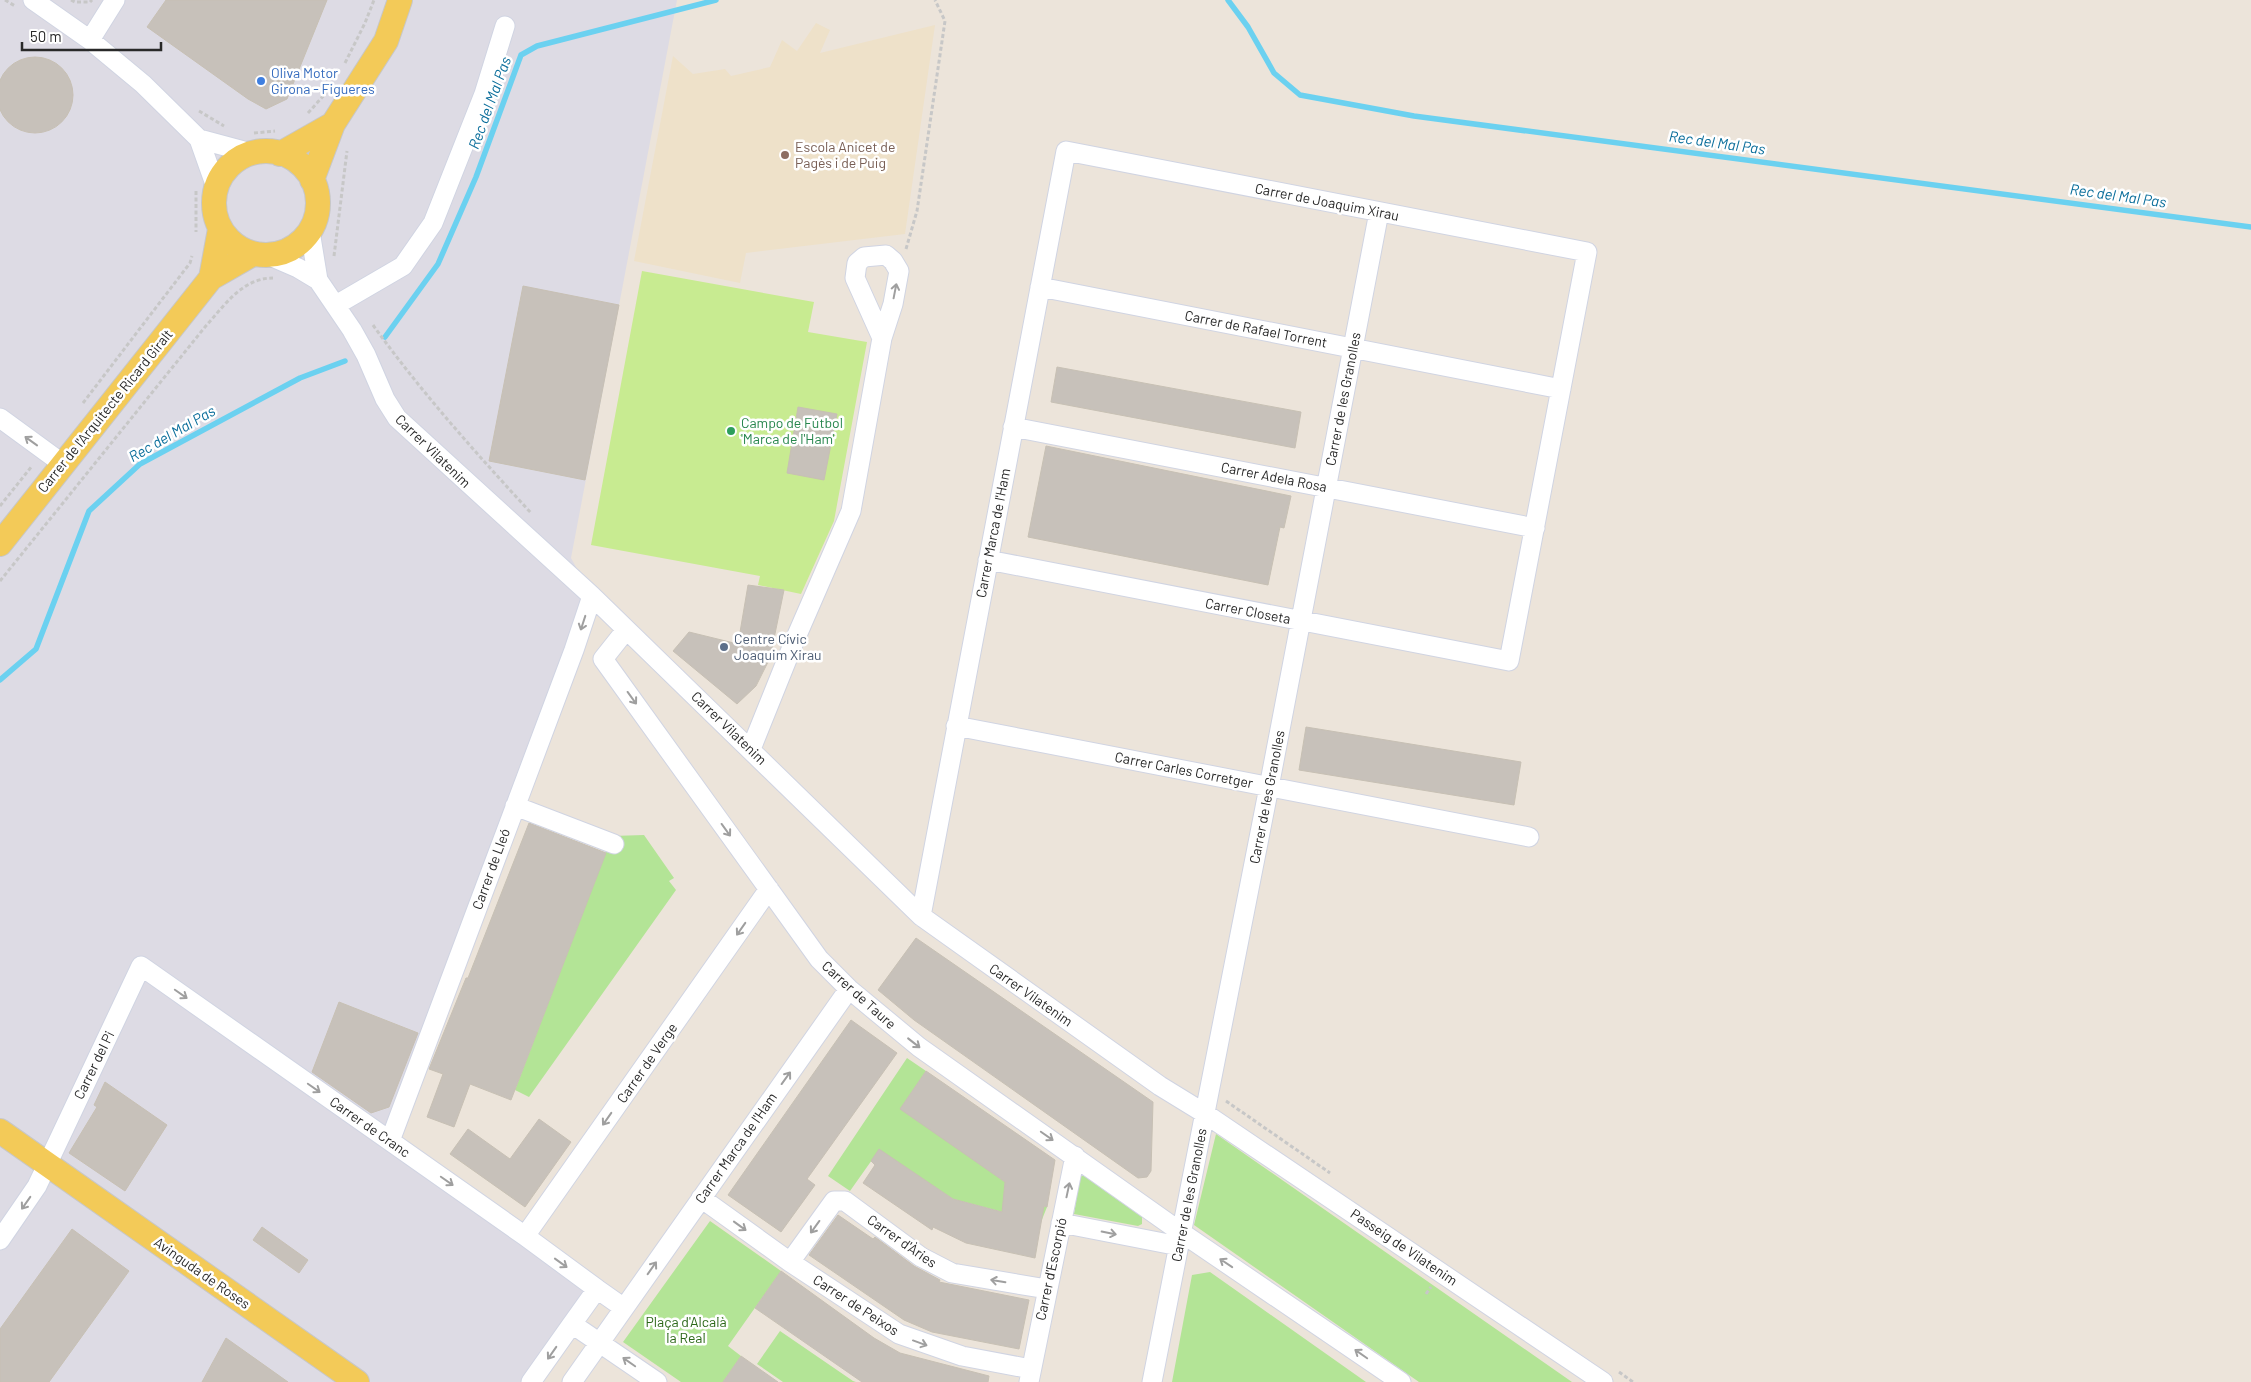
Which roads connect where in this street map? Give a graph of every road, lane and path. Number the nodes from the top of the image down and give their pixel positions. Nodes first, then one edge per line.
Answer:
1 (5, 0) edge
2 (71, 0) edge
3 (92, 0) edge
4 (115, 0) edge
5 (374, 0) edge
6 (400, 0) edge
7 (935, 0) edge
8 (26, 4) edge
9 (505, 26) dead end
10 (90, 40) junction
11 (344, 66) dead end
12 (329, 89) dead end
13 (198, 111) dead end
14 (324, 125) junction
15 (228, 128) dead end
16 (199, 139) junction
17 (280, 142) junction
18 (249, 143) junction
19 (1066, 151) joint
20 (312, 180) junction
21 (206, 186) junction
22 (1379, 212) junction
23 (220, 228) junction
24 (310, 231) junction
25 (196, 235) dead end
26 (192, 254) dead end
27 (261, 255) junction
28 (899, 271) junction
29 (212, 278) junction
30 (280, 278) dead end
31 (318, 280) junction
32 (1040, 288) junction
33 (343, 301) junction
34 (882, 338) junction
35 (1353, 348) junction
36 (1561, 389) junction
37 (78, 408) dead end
38 (0, 418) edge
39 (1013, 426) junction
40 (54, 457) junction
41 (1326, 487) junction
42 (0, 506) edge
43 (532, 514) dead end
44 (1535, 528) junction
45 (0, 544) edge
46 (988, 560) junction
47 (0, 572) edge
48 (4, 576) junction
49 (0, 581) edge
50 (592, 596) junction
51 (1301, 621) junction
52 (626, 630) junction
53 (574, 650) junction
54 (603, 659) junction
55 (956, 726) junction
56 (751, 749) junction
57 (1269, 787) junction
58 (515, 806) junction
59 (1529, 837) dead end
60 (614, 844) dead end
61 (769, 889) junction
62 (921, 916) junction
63 (141, 966) joint
64 (849, 990) junction
65 (1209, 1089) junction
66 (1204, 1113) junction
67 (0, 1131) edge
68 (390, 1141) junction
69 (1075, 1156) junction
70 (47, 1164) junction
71 (1337, 1178) dead end
72 (701, 1198) junction
73 (1062, 1223) junction
74 (525, 1236) junction
75 (0, 1240) edge
76 (1180, 1240) junction
77 (790, 1262) junction
78 (597, 1289) junction
79 (1047, 1289) junction
80 (624, 1308) junction
81 (572, 1324) junction
82 (600, 1343) junction
83 (1030, 1376) edge
84 (1610, 1376) edge
85 (357, 1382) edge
86 (531, 1382) edge
87 (572, 1382) edge
88 (657, 1382) edge
89 (1152, 1382) edge
90 (1401, 1382) edge
91 (1633, 1382) edge

1 - 8 path
2 - 3 path
4 - 10 street
5 - 11 path
6 - 14 main road
7 - 28 path
8 - 10 street
9 - 33 street
10 - 16 street
12 - 14 path
13 - 15 path
14 - 17 main road
14 - 20 main road
14 - 31 path
16 - 18 street
16 - 21 street
17 - 18 path
17 - 18 main road
17 - 20 main road
18 - 21 main road
19 - 22 street, Carrer de Joaquim Xirau
19 - 32 street, Carrer Marca de l'Ham
20 - 24 main road
21 - 23 main road
21 - 25 path
22 - 35 street, Carrer de les Granolles
22 - 36 street, Carrer de Joaquim Xirau
23 - 27 main road
23 - 29 main road, Carrer de l'Arquitecte Ricard Giralt
24 - 27 main road
24 - 31 street, Carrer Vilatenim
26 - 37 path
27 - 29 main road, Carrer de l'Arquitecte Ricard Giralt
27 - 31 street, Carrer Vilatenim
34 -> 28 street
28 - 34 street
29 - 40 main road, Carrer de l'Arquitecte Ricard Giralt
30 - 48 path
31 - 33 street, Carrer Vilatenim
32 - 35 street, Carrer de Rafael Torrent
32 - 39 street, Carrer Marca de l'Ham
33 - 43 path
33 - 50 street, Carrer Vilatenim
34 - 56 street
35 - 36 street, Carrer de Rafael Torrent
35 - 41 street, Carrer de les Granolles
36 - 44 street
40 -> 38 street
39 - 41 street, Carrer Adela Rosa
39 - 46 street, Carrer Marca de l'Ham
40 - 42 path
40 - 45 main road, Carrer de l'Arquitecte Ricard Giralt
41 - 44 street, Carrer Adela Rosa
41 - 51 street, Carrer de les Granolles
44 - 51 street, Carrer Closeta
46 - 51 street, Carrer Closeta
46 - 55 street, Carrer Marca de l'Ham
47 - 48 path
48 - 49 path
50 - 52 street, Carrer Vilatenim
50 -> 53 street, Carrer de Lleó
51 - 57 street, Carrer de les Granolles
52 - 54 street
52 - 56 street, Carrer Vilatenim
53 - 54 street
53 - 58 street, Carrer de Lleó
54 -> 61 street, Carrer de Taure
55 - 57 street, Carrer Carles Corretger
55 - 62 street, Carrer Marca de l'Ham
56 - 62 street, Carrer Vilatenim
57 - 59 street, Carrer Carles Corretger
57 - 65 street, Carrer de les Granolles
58 - 60 street
58 - 68 street, Carrer de Lleó
61 - 64 street, Carrer de Taure
61 -> 74 street, Carrer de Verge
62 - 66 street, Carrer Vilatenim
63 -> 68 street, Carrer de Cranc
63 - 70 street, Carrer del Pi
64 -> 69 street, Carrer de Taure
72 -> 64 street, Carrer Marca de l'Ham
65 - 66 street, Carrer de les Granolles
65 - 71 path
66 - 76 street, Carrer de les Granolles
66 - 84 street, Passeig de Vilatenim
67 - 70 main road, Avinguda de Roses
68 -> 74 street, Carrer de Cranc
73 -> 69 street, Carrer d'Escorpió
69 - 76 street, Carrer de Taure
70 -> 75 street, Carrer del Pi
70 - 85 main road, Avinguda de Roses
72 -> 77 street, Carrer de Peixos
80 -> 72 street, Carrer Marca de l'Ham
73 -> 76 street
73 - 79 street, Carrer d'Escorpió
74 -> 78 street, Carrer de Cranc
76 - 89 street, Carrer de les Granolles
90 -> 76 street
79 -> 77 street, Carrer d'Àries
77 -> 83 street, Carrer de Peixos
78 - 80 street
78 - 81 street
79 - 83 street, Carrer d'Escorpió
80 - 82 street, Carrer Marca de l'Ham
81 - 82 street
81 -> 86 street
82 - 87 street, Carrer Marca de l'Ham
88 -> 82 street
84 - 91 path

